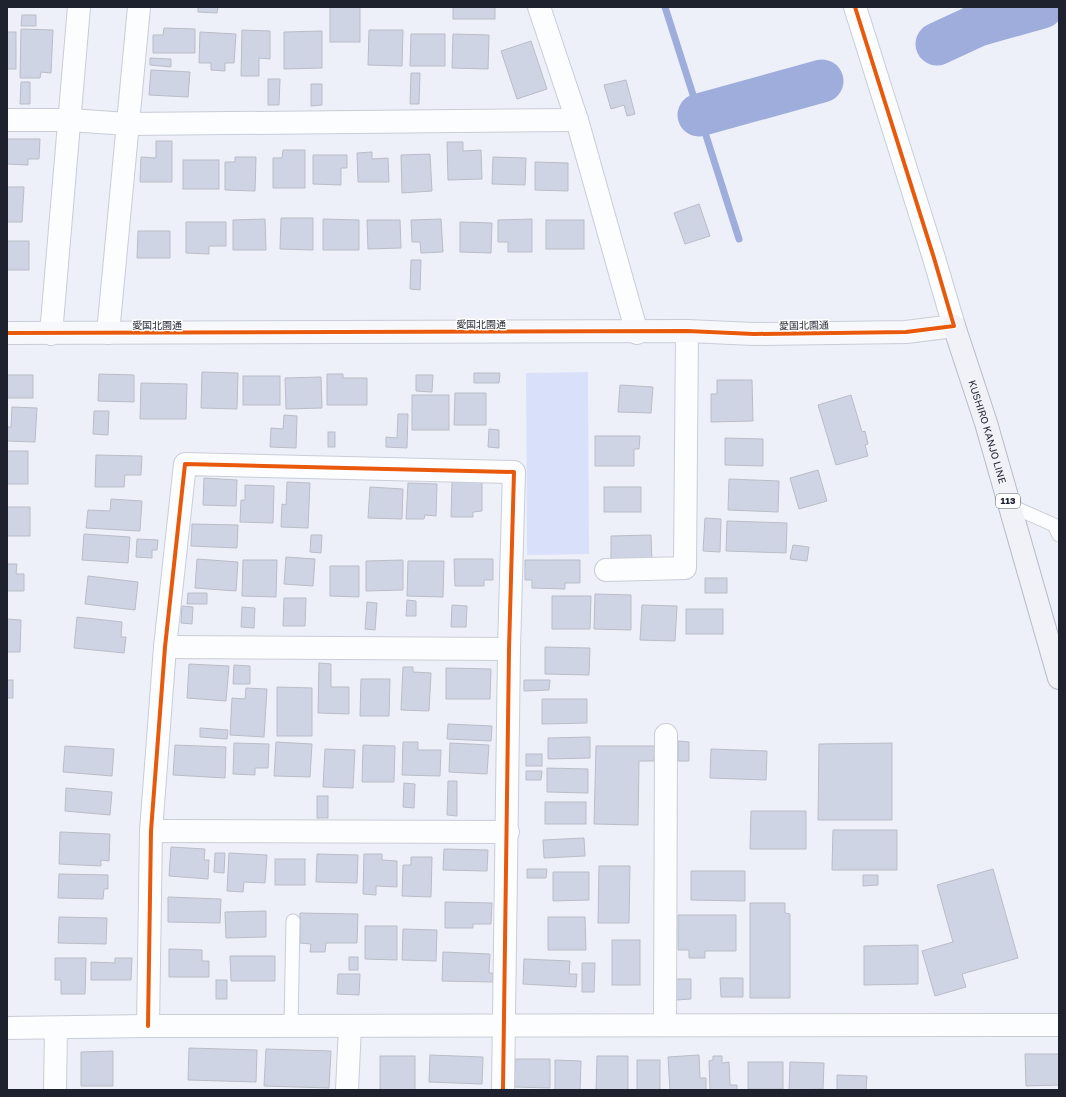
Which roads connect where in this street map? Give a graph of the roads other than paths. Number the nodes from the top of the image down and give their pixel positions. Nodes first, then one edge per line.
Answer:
1 (79, 7) edge
2 (139, 7) edge
3 (540, 7) edge
4 (855, 7) edge
5 (7, 120) edge
6 (69, 120) junction
7 (577, 120) junction
8 (128, 124) junction
9 (954, 326) junction
10 (687, 331) junction
11 (7, 333) edge
12 (108, 333) junction
13 (637, 333) junction
14 (51, 334) junction
15 (1009, 505) junction
16 (1059, 535) edge
17 (606, 570) dead end
18 (165, 647) junction
19 (509, 649) junction
20 (1059, 678) edge
21 (666, 735) dead end
22 (151, 831) junction
23 (508, 832) junction
24 (293, 921) dead end
25 (505, 1025) junction
26 (1059, 1025) edge
27 (148, 1026) junction
28 (350, 1026) junction
29 (665, 1026) junction
30 (292, 1027) junction
31 (7, 1028) edge
32 (56, 1028) junction
33 (55, 1090) edge
34 (347, 1090) edge
35 (503, 1090) edge

1 - 6 street
2 - 8 street
3 - 7 street
4 - 9 street
5 - 6 street
6 - 8 street
6 - 14 street
7 - 8 street
7 - 13 street
8 - 12 street
9 - 10 street, 愛国北園通
9 - 15 main road, KUSHIRO KANJO LINE / 113
10 - 13 street, 愛国北園通
10 - 17 street
11 - 14 street, 愛国北園通
12 - 13 street, 愛国北園通
12 - 14 street, 愛国北園通
15 - 16 lane
15 - 20 main road, KUSHIRO KANJO LINE / 113
18 - 19 street
18 - 19 street
18 - 22 street
19 - 23 street
21 - 29 street
22 - 23 street
22 - 27 street
23 - 25 street
24 - 30 lane
25 - 28 street
25 - 29 street
25 - 35 street
26 - 29 street
27 - 30 street
27 - 32 street
28 - 30 street
28 - 34 street
31 - 32 street
32 - 33 street

